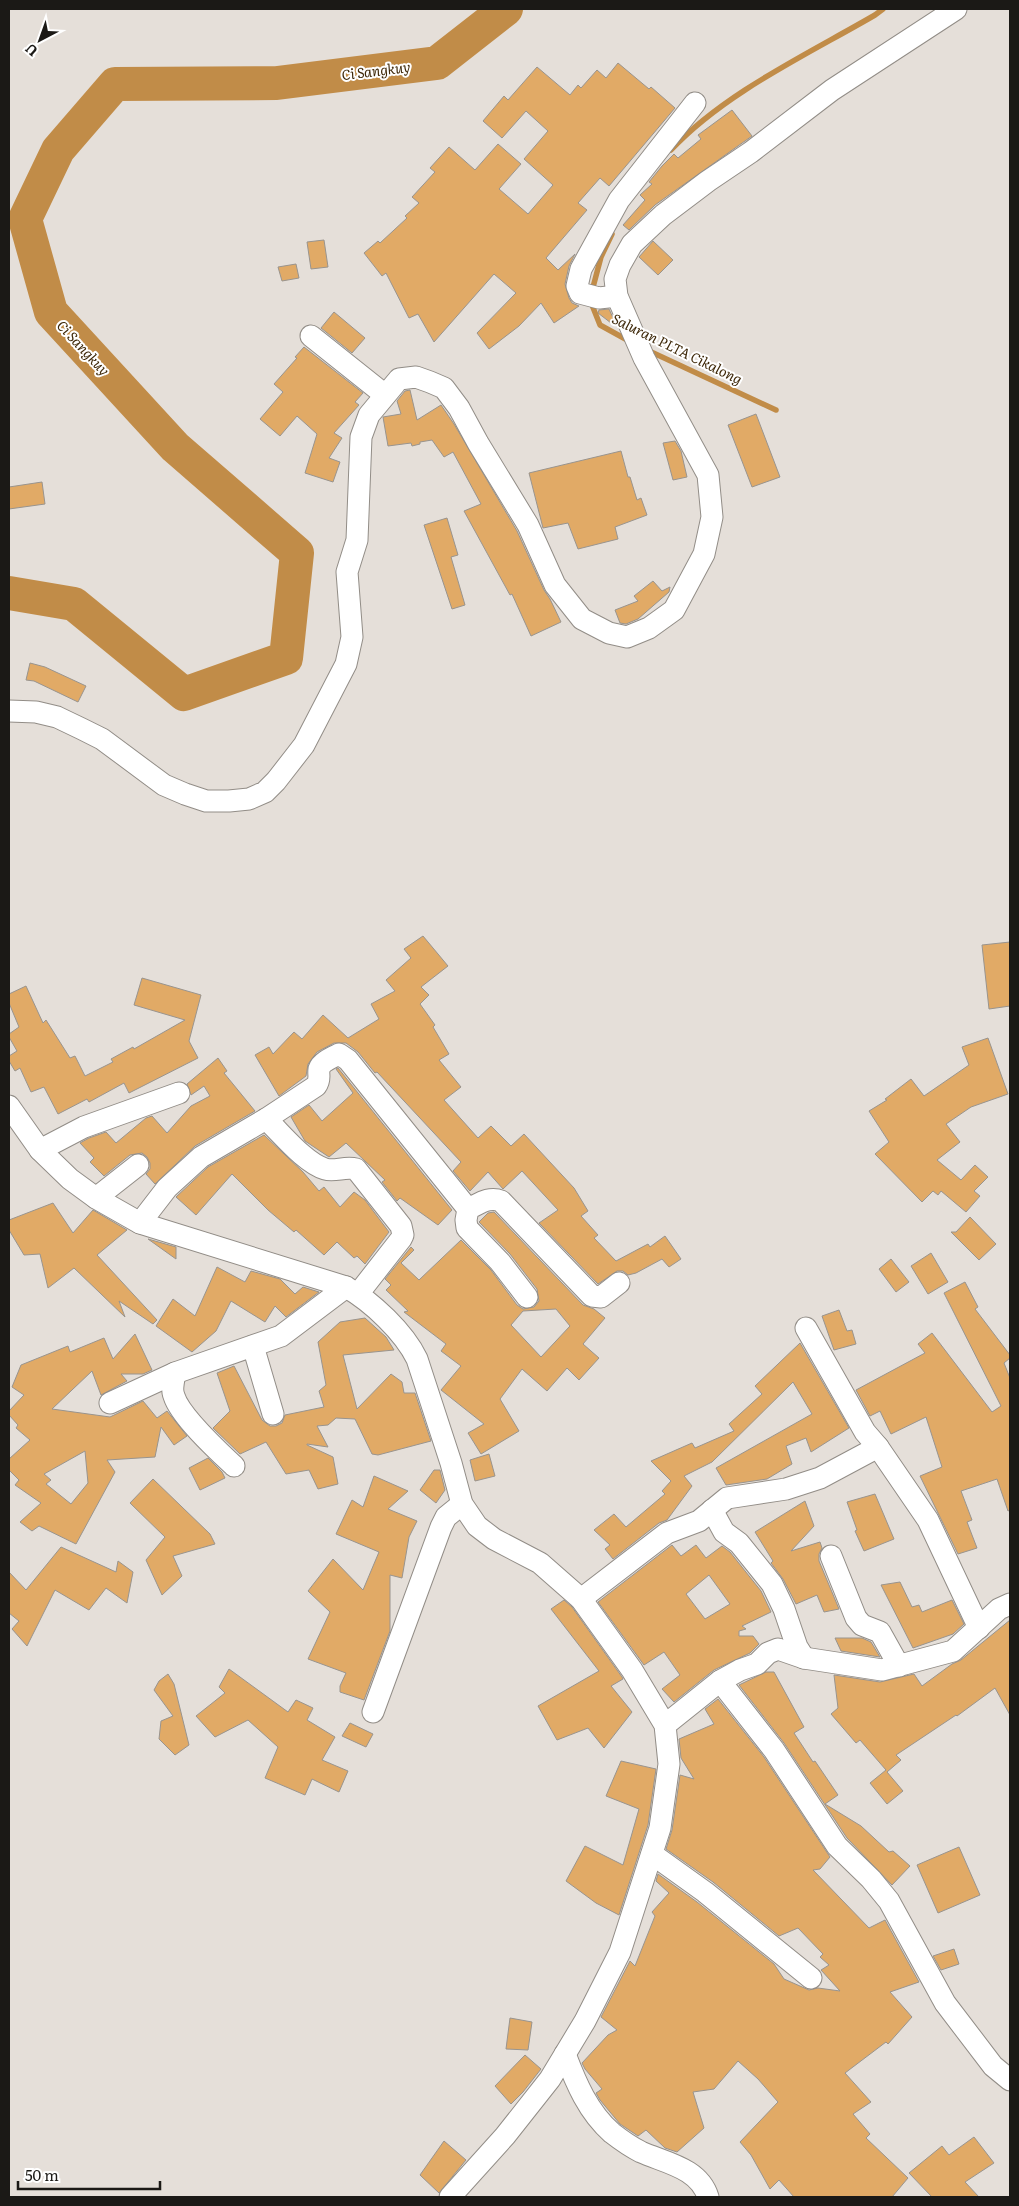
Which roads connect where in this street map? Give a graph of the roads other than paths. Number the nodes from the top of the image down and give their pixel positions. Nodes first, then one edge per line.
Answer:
1 (956, 9) edge
2 (695, 103) dead end
3 (600, 296) junction
4 (311, 336) dead end
5 (385, 395) junction
6 (9, 711) edge
7 (179, 1092) dead end
8 (9, 1106) edge
9 (266, 1119) junction
10 (40, 1150) junction
11 (138, 1165) dead end
12 (96, 1198) junction
13 (468, 1209) junction
14 (140, 1223) junction
15 (619, 1283) dead end
16 (352, 1291) junction
17 (527, 1297) dead end
18 (806, 1328) dead end
19 (253, 1346) junction
20 (175, 1373) junction
21 (110, 1402) dead end
22 (273, 1414) dead end
23 (878, 1447) junction
24 (234, 1466) dead end
25 (462, 1504) junction
26 (712, 1510) junction
27 (831, 1556) dead end
28 (581, 1599) junction
29 (1010, 1604) edge
30 (979, 1628) junction
31 (804, 1658) junction
32 (899, 1666) junction
33 (720, 1681) junction
34 (373, 1712) dead end
35 (664, 1725) junction
36 (652, 1854) junction
37 (811, 1978) dead end
38 (565, 2054) junction
39 (1010, 2080) edge
40 (450, 2197) edge
41 (708, 2197) edge

1 - 3 street
2 - 3 street
3 - 5 street
4 - 5 street
5 - 6 street
7 - 10 street
8 - 10 street
9 - 13 street
9 - 14 street
9 - 16 street
10 - 12 street
11 - 12 street
12 - 14 street
13 - 15 street
13 - 17 street
14 - 16 street
16 - 19 street
16 - 25 street
18 - 23 street
19 - 20 street
19 - 22 street
20 - 21 street
20 - 24 street
23 - 26 street
23 - 30 street
25 - 28 street
25 - 34 street
26 - 28 street
26 - 31 street
27 - 32 street
28 - 35 street
29 - 30 street
30 - 32 street
31 - 32 street
31 - 33 street
33 - 35 street
33 - 39 street
35 - 36 street
36 - 37 street
36 - 38 street
38 - 40 street
38 - 41 street

